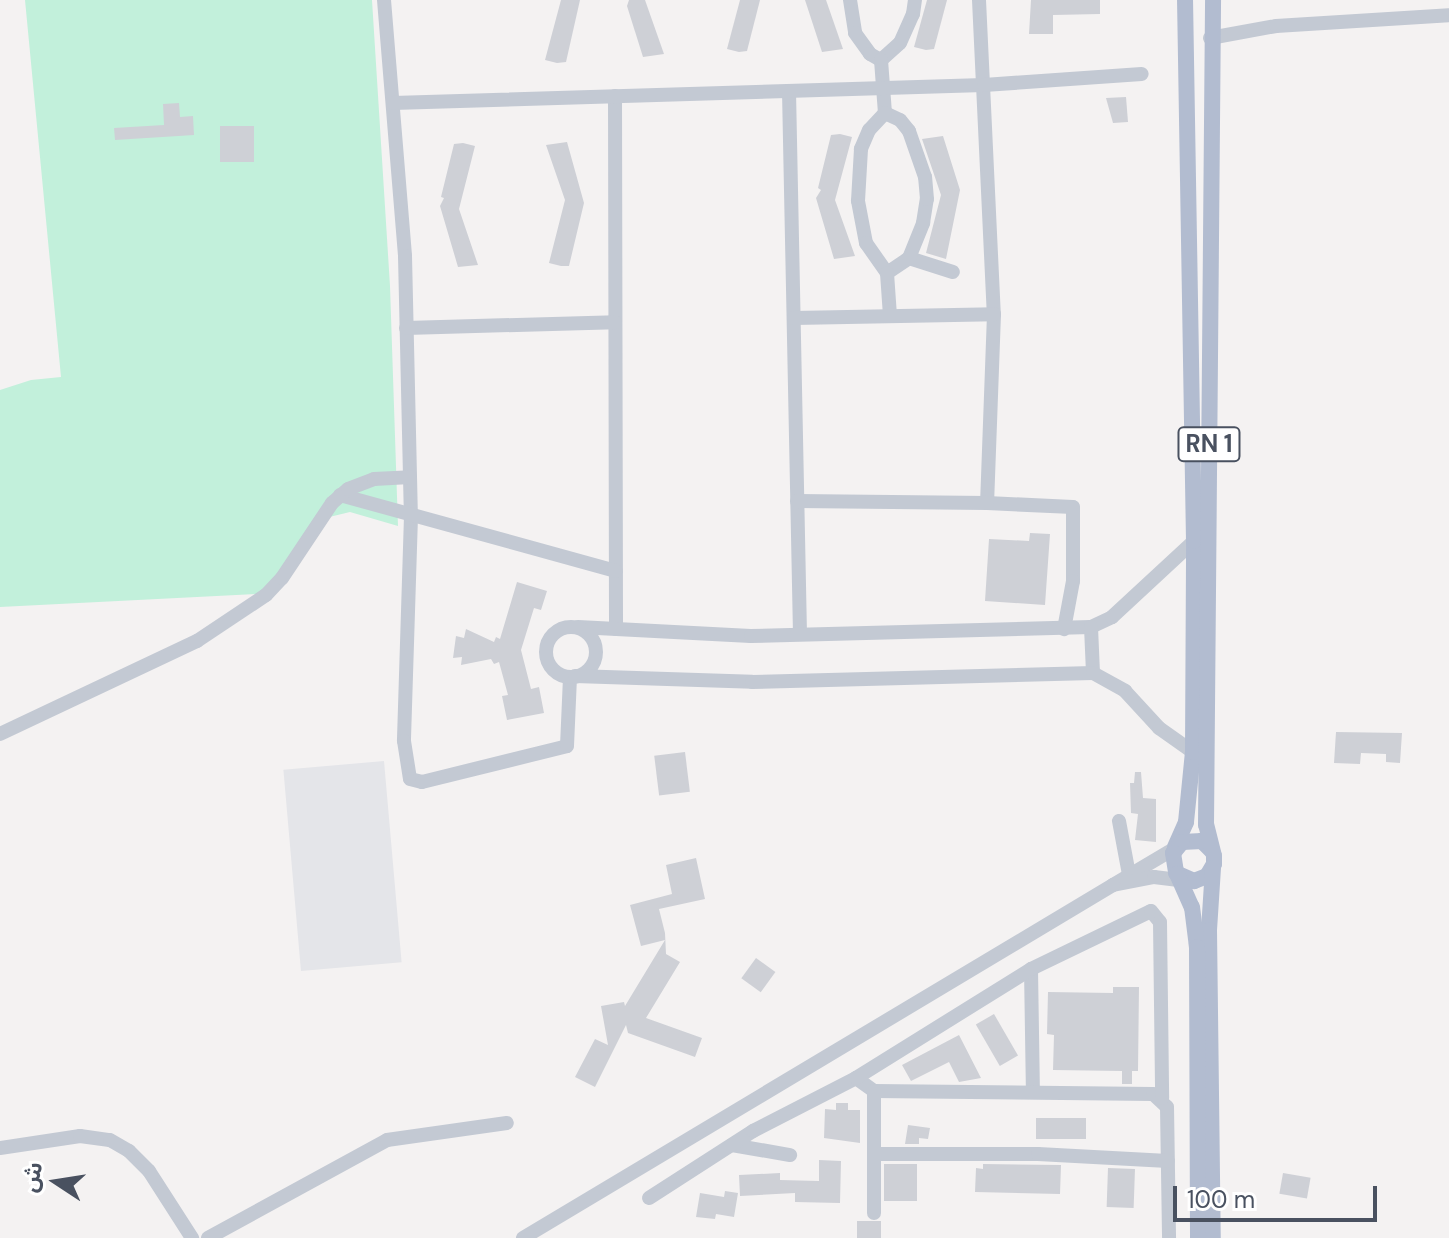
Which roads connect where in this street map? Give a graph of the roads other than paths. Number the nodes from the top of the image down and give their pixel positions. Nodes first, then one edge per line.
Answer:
1 (384, 0) edge
2 (850, 0) edge
3 (915, 0) edge
4 (979, 0) edge
5 (1185, 0) edge
6 (1193, 0) edge
7 (1205, 0) edge
8 (1213, 0) edge
9 (1449, 15) edge
10 (1210, 38) junction
11 (1185, 49) junction
12 (881, 60) junction
13 (1142, 74) dead end
14 (984, 85) junction
15 (883, 88) junction
16 (789, 91) junction
17 (615, 96) junction
18 (393, 103) junction
19 (885, 113) junction
20 (909, 258) junction
21 (953, 272) dead end
22 (887, 273) junction
23 (994, 314) junction
24 (890, 316) junction
25 (794, 318) junction
26 (615, 322) junction
27 (406, 328) junction
28 (410, 477) junction
29 (340, 495) junction
30 (797, 501) junction
31 (987, 503) junction
32 (411, 516) junction
33 (1194, 541) junction
34 (616, 571) junction
35 (578, 627) junction
36 (1091, 627) junction
37 (616, 629) junction
38 (1064, 629) junction
39 (800, 634) junction
40 (1093, 673) junction
41 (573, 676) junction
42 (0, 734) edge
43 (1193, 752) junction
44 (1119, 821) dead end
45 (1175, 850) junction
46 (1213, 857) junction
47 (1129, 878) junction
48 (1181, 878) junction
49 (1031, 969) junction
50 (856, 1078) junction
51 (874, 1091) junction
52 (1033, 1092) junction
53 (1162, 1098) junction
54 (507, 1123) dead end
55 (732, 1145) junction
56 (0, 1148) edge
57 (874, 1154) junction
58 (790, 1155) dead end
59 (1168, 1161) junction
60 (649, 1198) dead end
61 (874, 1213) dead end
62 (192, 1238) edge
63 (208, 1238) edge
64 (523, 1238) edge
65 (1169, 1238) edge
66 (1198, 1238) edge
67 (1213, 1238) edge

1 - 18 street
2 - 12 street
3 - 12 street
4 - 14 street
5 - 11 main road, RN 1
6 - 11 main road
7 - 10 main road, RN 1
8 - 10 main road, RN 1
9 - 10 street
10 - 46 main road, RN 1
11 - 33 main road, RN 1
12 - 15 street
13 - 14 street
14 - 15 street
14 - 23 street
15 - 16 street
15 - 19 street
16 - 17 street
16 - 25 street
17 - 18 street
17 - 26 street
18 - 27 street
19 - 20 street
19 - 22 street
20 - 21 street
20 - 22 street
22 - 24 street
23 - 24 street
23 - 31 street
24 - 25 street
25 - 30 street
26 - 27 street
26 - 34 street
27 - 28 street
28 - 29 street
28 - 32 street
29 - 32 street
29 - 42 street
30 - 31 street
30 - 39 street
31 - 38 street
32 - 34 street
32 - 41 street
33 - 36 street
33 - 43 main road, RN 1
34 - 37 street
35 - 37 street
35 - 41 street
35 - 41 street
36 - 38 street
36 - 40 street
37 - 39 street
38 - 39 street
40 - 41 street
40 - 43 street
43 - 45 main road, RN 1
44 - 47 street
45 - 46 main road
45 - 47 street
45 - 48 main road
46 - 48 main road
46 - 67 main road, RN 1
47 - 48 street
47 - 64 street
48 - 66 main road
49 - 50 street
49 - 52 street
49 - 53 street
50 - 51 street
50 - 55 street
51 - 52 street
51 - 57 street
52 - 53 street
53 - 59 street
54 - 63 street
55 - 58 street
55 - 60 street
56 - 62 street
57 - 59 street
57 - 61 street
59 - 65 street

